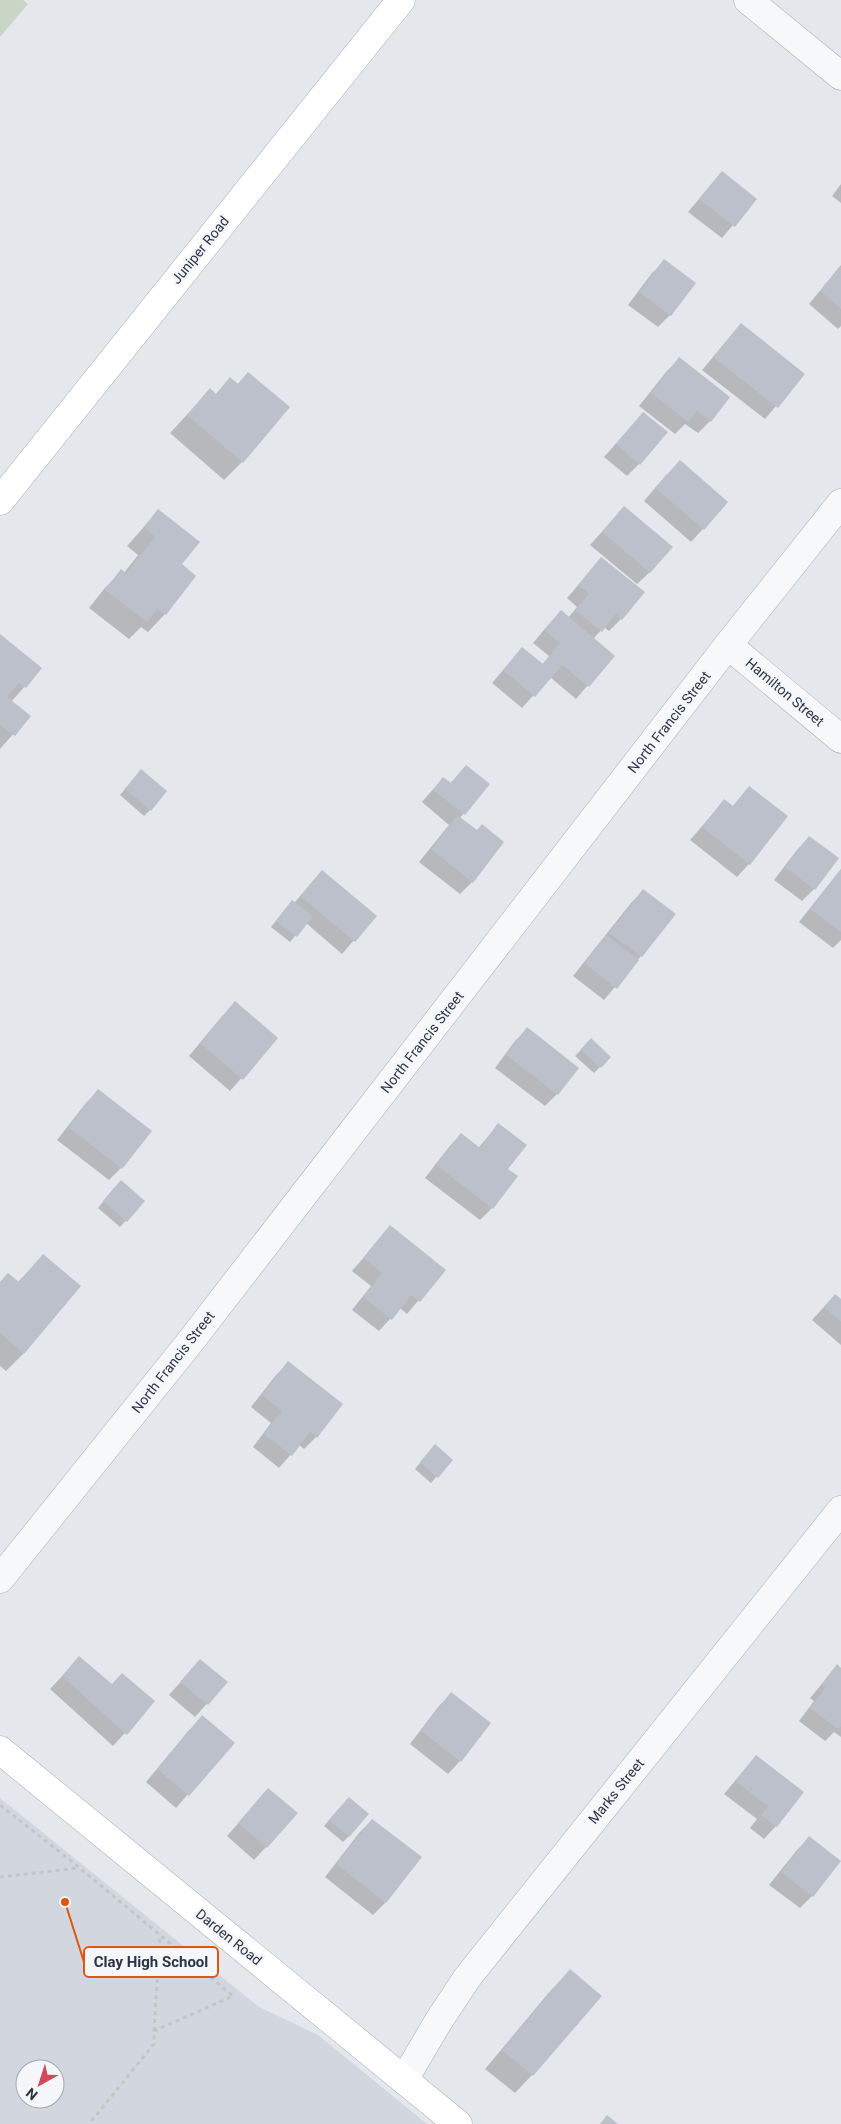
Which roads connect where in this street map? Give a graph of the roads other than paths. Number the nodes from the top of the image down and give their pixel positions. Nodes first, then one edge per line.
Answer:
1 (400, 0) edge
2 (748, 0) edge
3 (841, 76) edge
4 (0, 501) edge
5 (841, 503) edge
6 (728, 644) junction
7 (841, 740) edge
8 (841, 1510) edge
9 (0, 1579) edge
10 (0, 1750) edge
11 (404, 2080) junction
12 (458, 2124) edge

1 - 4 street, Juniper Road
2 - 3 street
5 - 6 street, North Francis Street
6 - 7 street, Hamilton Street
6 - 9 street, North Francis Street
8 - 11 street, Marks Street
10 - 11 street, Darden Road
11 - 12 street, Darden Road

